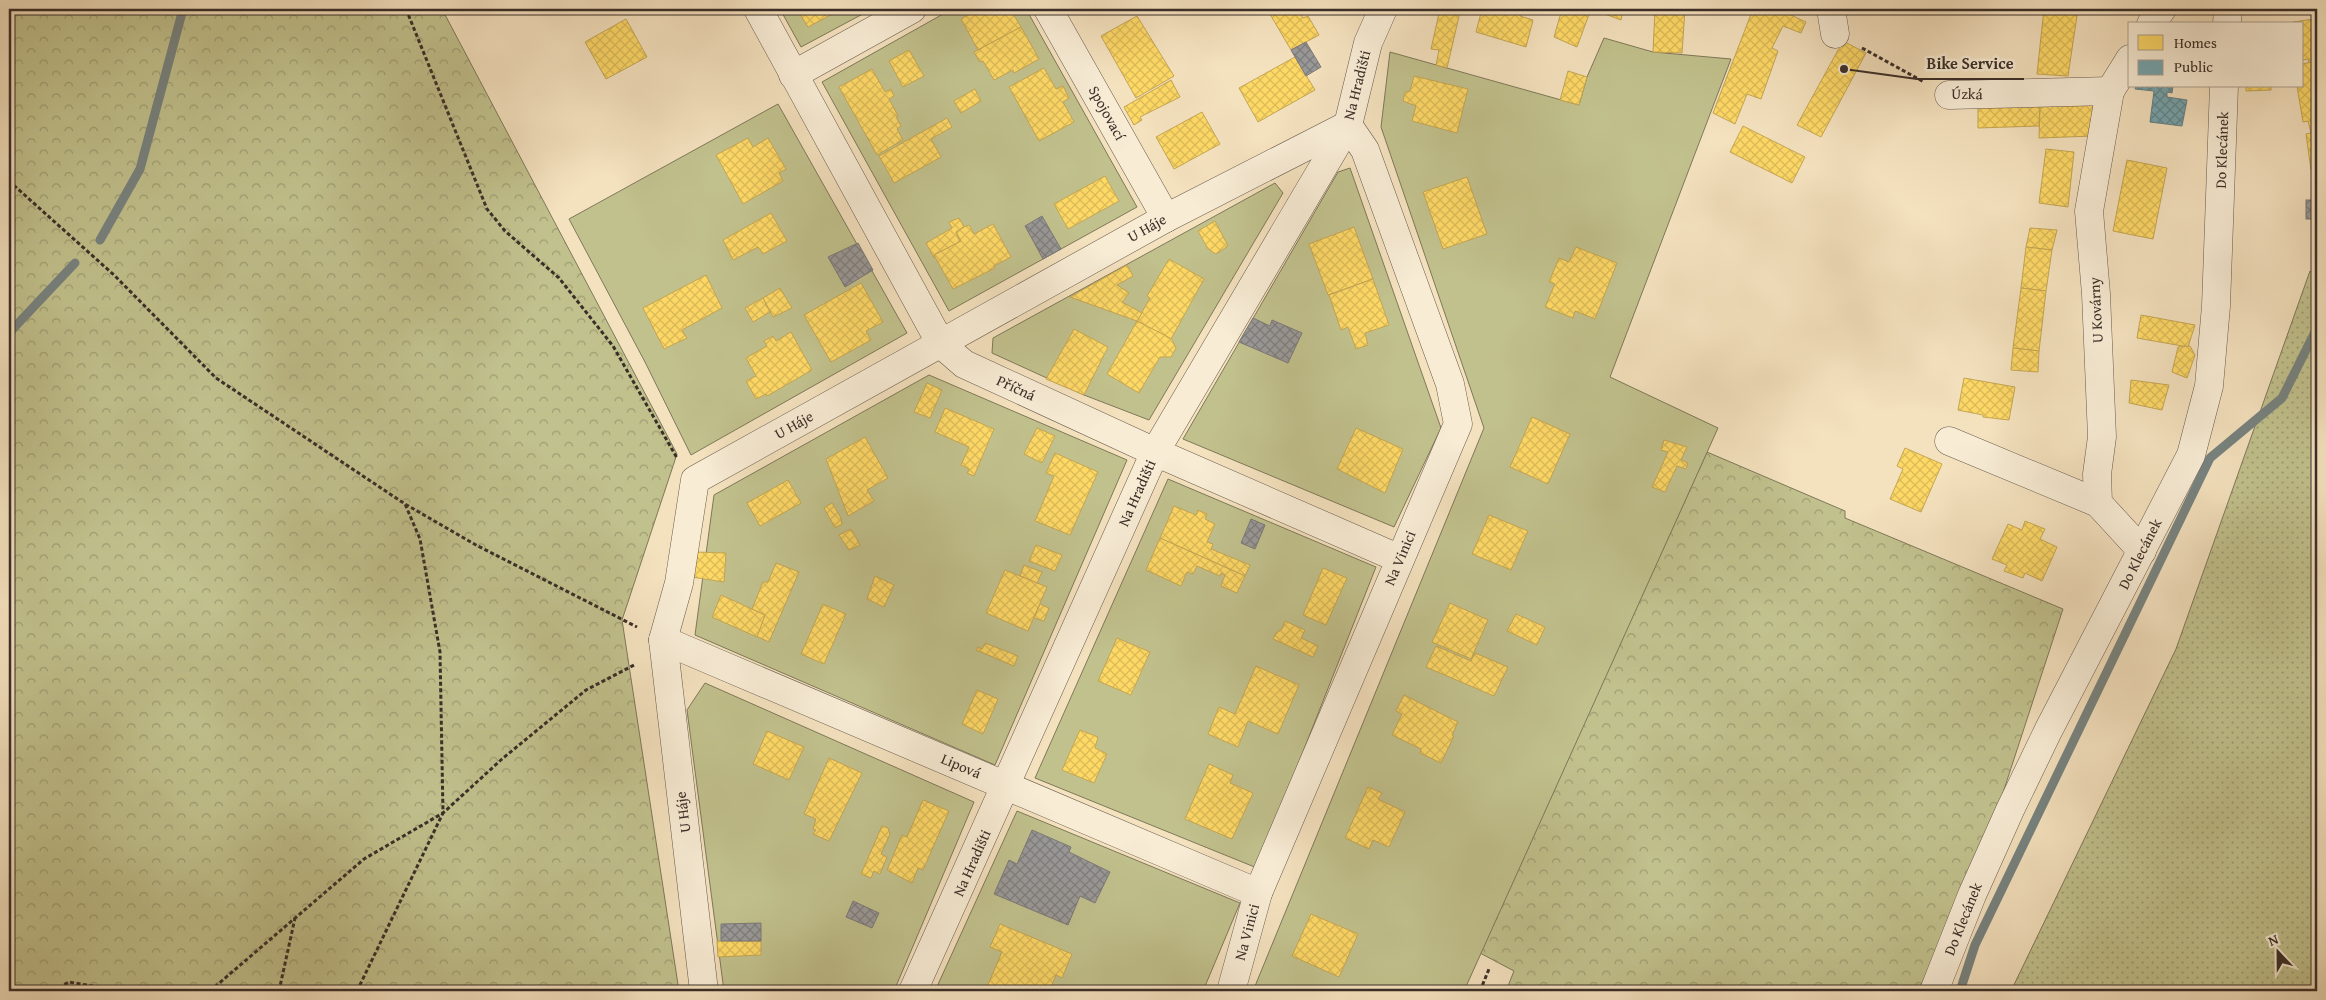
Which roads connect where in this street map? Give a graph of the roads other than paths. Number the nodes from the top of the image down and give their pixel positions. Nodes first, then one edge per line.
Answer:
1 (758, 9) edge
2 (912, 9) edge
3 (1048, 9) edge
4 (1383, 9) edge
5 (2161, 9) edge
6 (2228, 9) edge
7 (2153, 22) edge
8 (2227, 22) edge
9 (2128, 62) edge
10 (787, 64) junction
11 (2224, 88) edge
12 (2110, 91) junction
13 (1949, 96) road end
14 (1348, 125) junction
15 (1166, 218) junction
16 (940, 344) junction
17 (1949, 441) dead end
18 (1154, 452) junction
19 (2098, 503) junction
20 (2142, 551) junction
21 (1400, 559) junction
22 (663, 640) junction
23 (1006, 786) junction
24 (1258, 893) junction
25 (704, 991) edge
26 (913, 991) edge
27 (1231, 991) edge
28 (1934, 991) edge

1 - 10 street, Příčná
2 - 10 street
3 - 15 street, Spojovací
4 - 14 street, Na Hradišti
5 - 7 street
6 - 8 street
9 - 12 street, U Kovárny
10 - 16 street, Příčná
11 - 20 street, Do Klecánek
12 - 13 street, Úzká
12 - 19 street, U Kovárny
14 - 15 street, U Háje
14 - 18 street, Na Hradišti
14 - 21 street, Na Vinici
15 - 16 street, U Háje
16 - 18 street, Příčná
16 - 22 street, U Háje
17 - 19 street
18 - 21 street, Příčná
18 - 23 street, Na Hradišti
19 - 20 street
20 - 28 street, Do Klecánek
21 - 24 street, Na Vinici
22 - 23 street, Lipová
22 - 25 street, U Háje
23 - 24 street, Lipová
23 - 26 street, Na Hradišti
24 - 27 street, Na Vinici

